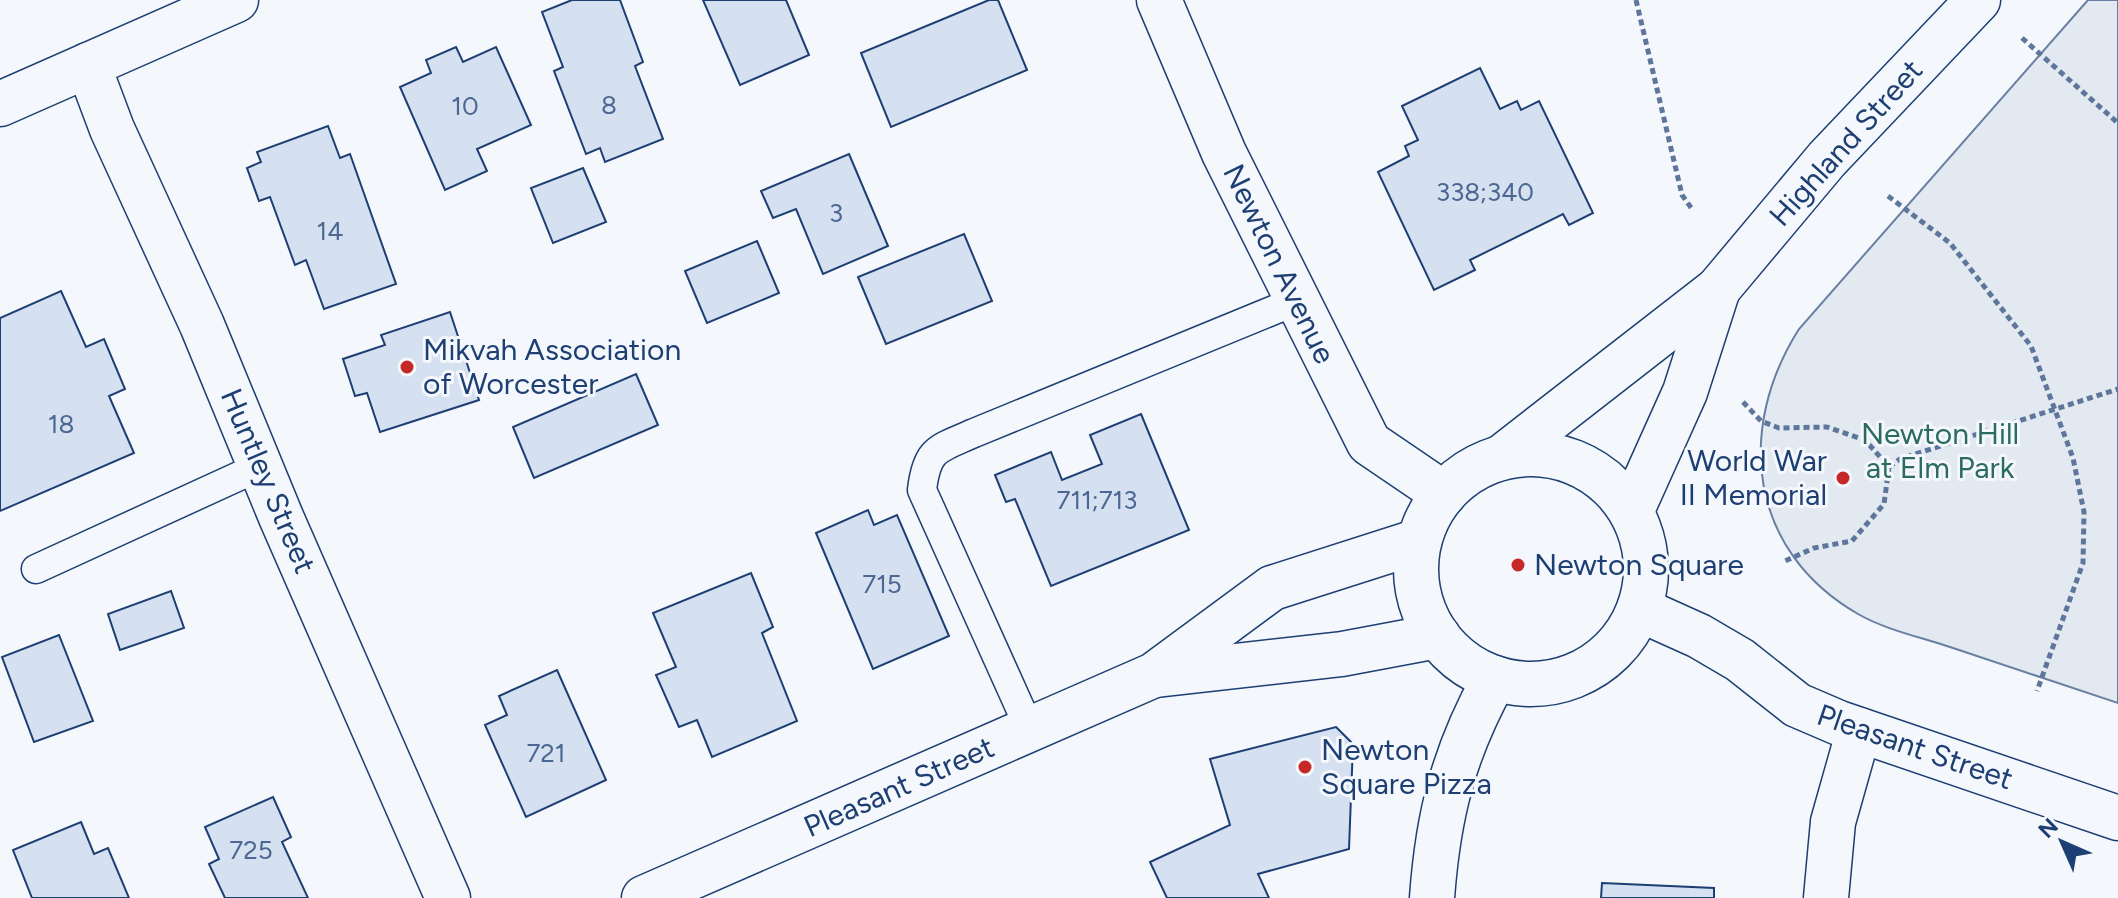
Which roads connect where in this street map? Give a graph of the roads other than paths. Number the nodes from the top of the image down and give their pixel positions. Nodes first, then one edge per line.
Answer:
1 (236, 0) edge
2 (1159, 0) edge
3 (1978, 0) edge
4 (88, 65) junction
5 (0, 104) edge
6 (1718, 289) junction
7 (1296, 301) junction
8 (1502, 457) junction
9 (261, 466) junction
10 (1444, 494) junction
11 (1632, 510) junction
12 (1419, 541) junction
13 (36, 569) dead end
14 (1639, 609) junction
15 (1438, 636) junction
16 (1154, 675) junction
17 (1495, 678) junction
18 (1030, 730) junction
19 (1859, 730) junction
20 (2118, 818) edge
21 (448, 898) edge
22 (644, 898) edge
23 (1432, 898) edge
24 (1826, 898) edge

1 - 4 main road
2 - 7 main road, Newton Avenue
3 - 6 main road, Highland Street
4 - 5 main road
4 - 9 main road, Huntley Street
6 - 8 main road, Highland Street
6 - 11 main road, Highland Street
7 - 10 main road, Newton Avenue
7 - 18 lane
8 - 10 main road
8 - 11 main road
9 - 13 lane
9 - 21 main road, Huntley Street
10 - 12 main road
11 - 14 main road
12 - 15 main road
12 - 16 main road, Pleasant Street
14 - 17 main road
14 - 19 main road, Pleasant Street
15 - 16 main road, Pleasant Street
15 - 17 main road
16 - 18 main road, Pleasant Street
17 - 23 main road
18 - 22 main road, Pleasant Street
19 - 20 main road, Pleasant Street
19 - 24 main road

